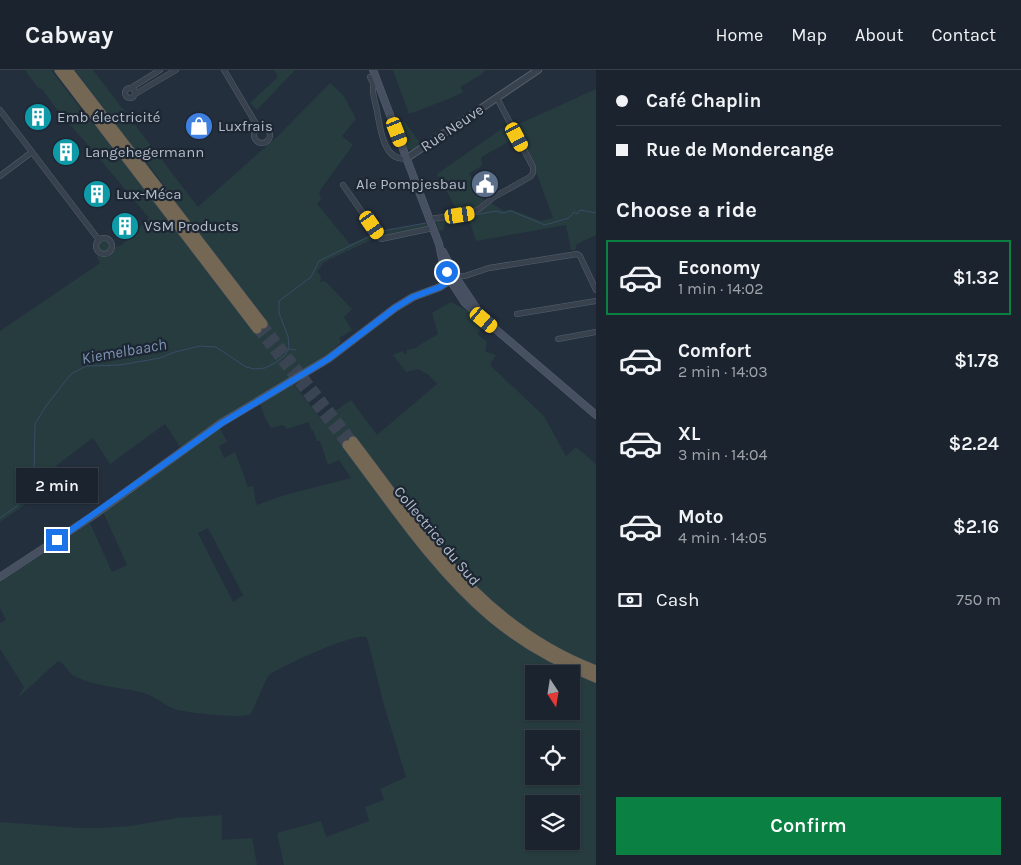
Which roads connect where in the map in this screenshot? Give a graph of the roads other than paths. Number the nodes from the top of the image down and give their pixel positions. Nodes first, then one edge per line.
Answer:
1 (59, 70) edge
2 (68, 70) edge
3 (160, 70) edge
4 (176, 70) edge
5 (224, 70) edge
6 (538, 70) edge
7 (372, 73) edge
8 (376, 83) junction
9 (131, 88) junction
10 (135, 94) junction
11 (497, 98) junction
12 (0, 110) edge
13 (258, 128) dead end
14 (32, 152) junction
15 (407, 158) junction
16 (0, 176) edge
17 (343, 185) dead end
18 (430, 220) junction
19 (433, 228) junction
20 (381, 239) junction
21 (99, 240) dead end
22 (373, 241) dead end
23 (454, 281) junction
24 (596, 290) edge
25 (596, 301) edge
26 (517, 314) dead end
27 (596, 332) edge
28 (558, 338) dead end
29 (596, 415) edge
30 (0, 577) edge
31 (596, 670) edge
32 (596, 678) edge

1 - 2 highway
3 - 9 street
4 - 10 street
5 - 13 street
6 - 11 street, Rue Neuve
7 - 8 main road
8 - 15 main road
8 - 15 street
9 - 10 street
9 - 10 street
11 - 15 street, Rue Neuve
11 - 18 street
12 - 14 street
14 - 16 street
14 - 21 street
15 - 18 main road
17 - 20 street
18 - 19 main road
19 - 20 street
19 - 23 main road
20 - 22 street
23 - 24 street
23 - 29 main road
23 - 30 main road
25 - 26 street
27 - 28 street
31 - 32 highway, Collectrice du Sud

